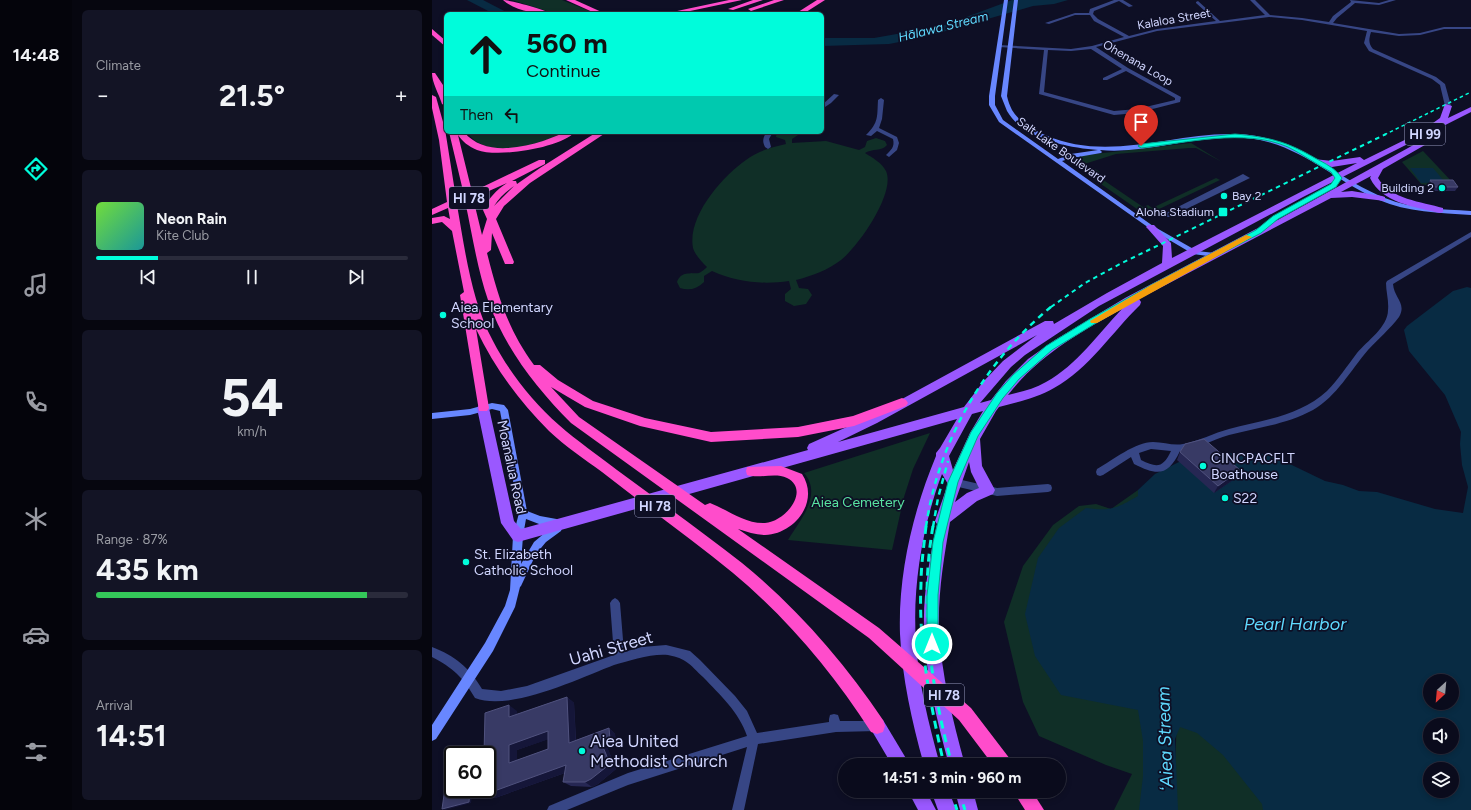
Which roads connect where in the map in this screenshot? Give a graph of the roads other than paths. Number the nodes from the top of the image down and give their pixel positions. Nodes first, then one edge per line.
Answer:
1 (506, 0) edge
2 (569, 0) edge
3 (739, 0) edge
4 (760, 0) edge
5 (781, 0) edge
6 (822, 0) edge
7 (1006, 0) edge
8 (1016, 0) edge
9 (1119, 0) edge
10 (1252, 0) edge
11 (1394, 0) edge
12 (1353, 1) edge
13 (1198, 2) dead end
14 (1132, 6) dead end
15 (541, 12) edge
16 (600, 12) edge
17 (676, 12) edge
18 (722, 12) dead end
19 (743, 12) edge
20 (801, 12) edge
21 (1092, 14) junction
22 (1269, 16) junction
23 (1218, 21) junction
24 (1047, 23) dead end
25 (1330, 24) junction
26 (1471, 28) edge
27 (432, 31) edge
28 (1369, 31) junction
29 (1127, 37) junction
30 (444, 43) edge
31 (999, 46) junction
32 (1009, 47) junction
33 (1092, 47) junction
34 (1046, 50) junction
35 (1126, 69) junction
36 (432, 75) edge
37 (1105, 79) dead end
38 (444, 93) edge
39 (444, 94) edge
40 (836, 95) dead end
41 (432, 100) edge
42 (881, 100) dead end
43 (444, 106) edge
44 (824, 106) edge
45 (1448, 106) joint
46 (1471, 109) edge
47 (432, 114) edge
48 (444, 117) edge
49 (1471, 117) edge
50 (432, 123) edge
51 (444, 123) edge
52 (876, 129) junction
53 (1433, 130) junction
54 (436, 131) edge
55 (453, 134) edge
56 (461, 134) edge
57 (566, 134) edge
58 (585, 134) edge
59 (600, 134) edge
60 (768, 134) edge
61 (869, 135) dead end
62 (569, 146) junction
63 (768, 147) dead end
64 (1118, 149) junction
65 (889, 154) dead end
66 (1377, 156) junction
67 (1057, 161) junction
68 (1317, 161) junction
69 (1380, 167) junction
70 (1338, 176) junction
71 (1246, 178) joint
72 (1351, 184) junction
73 (1382, 199) junction
74 (1318, 201) junction
75 (1440, 210) junction
76 (432, 212) edge
77 (1471, 213) edge
78 (432, 221) edge
79 (1151, 227) junction
80 (457, 231) junction
81 (1259, 231) junction
82 (1471, 234) edge
83 (1192, 252) junction
84 (1215, 255) junction
85 (510, 262) dead end
86 (485, 264) junction
87 (1167, 265) junction
88 (464, 268) junction
89 (1153, 286) junction
90 (1101, 299) junction
91 (517, 350) junction
92 (902, 403) junction
93 (483, 408) junction
94 (432, 416) edge
95 (974, 435) junction
96 (1177, 448) junction
97 (1134, 451) junction
98 (942, 453) junction
99 (752, 471) junction
100 (1100, 472) dead end
101 (953, 482) junction
102 (700, 484) junction
103 (1048, 488) dead end
104 (988, 490) junction
105 (687, 499) junction
106 (523, 513) junction
107 (942, 521) junction
108 (564, 524) junction
109 (518, 536) junction
110 (515, 590) junction
111 (615, 603) dead end
112 (432, 652) edge
113 (619, 660) junction
114 (470, 678) junction
115 (877, 726) junction
116 (432, 735) edge
117 (754, 739) junction
118 (898, 758) edge
119 (930, 758) edge
120 (955, 758) edge
121 (999, 758) edge
122 (921, 798) edge
123 (943, 798) edge
124 (966, 798) edge
125 (1027, 798) edge
126 (553, 810) edge
127 (738, 810) edge
128 (927, 810) edge
129 (947, 810) edge
130 (970, 810) edge
131 (1035, 810) edge

1 - 15 highway
2 - 16 highway
3 - 17 highway
4 - 18 highway
5 - 19 highway
6 - 20 highway
7 - 31 main road, Salt Lake Boulevard
8 - 32 main road, Salt Lake Boulevard
9 - 14 street
9 - 21 street
10 - 22 street
11 - 12 street
12 - 25 street
13 - 23 street
21 - 24 street
21 - 29 street
22 - 23 street, Kalaloa Street
22 - 25 street, Kalaloa Street
23 - 29 street, Kalaloa Street
25 - 28 street, Kalaloa Street
26 - 28 street, Kalaloa Street
27 - 30 highway
28 - 45 street
29 - 33 street, Kalaloa Street
31 - 32 street, Kalaloa Street
31 - 67 main road, Salt Lake Boulevard
32 - 34 street, Kalaloa Street
32 - 64 main road, Salt Lake Boulevard
33 - 34 street, Kalaloa Street
33 - 35 street, Ohenana Loop
34 - 35 street, Ohenana Loop
35 - 37 street
36 - 38 highway
39 - 41 highway
40 - 44 street
41 - 54 highway
42 - 52 street
43 - 47 highway
45 - 53 main road
46 - 53 main road, HI 99
47 - 54 highway
48 - 50 highway
49 - 69 main road, HI 99
51 - 54 highway
52 - 61 street
52 - 65 street
53 - 66 main road, HI 99
54 - 80 highway, HI 78
55 - 86 highway, HI 78
56 - 57 highway
58 - 62 highway
59 - 86 highway
60 - 63 street
62 - 76 highway
62 - 85 highway
64 - 67 main road
64 - 68 main road, Salt Lake Boulevard
66 - 68 main road
66 - 70 main road, HI 99
67 - 79 main road, Salt Lake Boulevard
68 - 70 main road, Salt Lake Boulevard
69 - 72 main road, HI 99
69 - 75 main road
70 - 72 main road, Salt Lake Boulevard
70 - 81 main road
70 - 83 main road, HI 99
71 - 71 street
72 - 73 main road, Salt Lake Boulevard
72 - 74 main road, HI 99
73 - 74 main road
73 - 75 main road, Salt Lake Boulevard
74 - 81 main road, HI 99
75 - 77 main road, Salt Lake Boulevard
78 - 80 highway
79 - 83 main road, Salt Lake Boulevard
79 - 87 main road
80 - 88 highway, HI 78
81 - 84 main road, HI 99
82 - 96 street
83 - 84 main road, Salt Lake Boulevard
83 - 87 main road, HI 99
84 - 89 main road, HI 99
86 - 91 highway, HI 78
87 - 90 main road, HI 99
88 - 93 highway
88 - 115 highway, HI 78
89 - 95 main road, HI 99
89 - 99 main road
90 - 92 main road
90 - 98 main road, HI 99
91 - 92 highway
91 - 105 highway, HI 78
92 - 102 main road
93 - 94 main road
93 - 106 main road, Moanalua Road
93 - 109 main road, Moanalua Road
95 - 101 main road, HI 99
95 - 104 main road
96 - 97 street
96 - 97 street
97 - 100 street
98 - 101 main road
98 - 119 main road, HI 99
99 - 102 main road
99 - 105 highway
101 - 104 street
101 - 107 main road, HI 99
102 - 108 main road
103 - 104 street
104 - 107 main road
105 - 121 highway, HI 78
106 - 108 main road
106 - 109 main road, Moanalua Road
107 - 120 main road, HI 99
108 - 109 main road
108 - 110 main road
109 - 110 main road, Moanalua Road
110 - 114 main road, Moanalua Road
111 - 113 street
112 - 114 street, Uahi Street
113 - 114 street, Uahi Street
113 - 117 street, Uahi Street
114 - 116 main road, Moanalua Road
115 - 117 street
115 - 118 main road, HI 78
117 - 126 street
117 - 127 street
122 - 128 main road
123 - 129 main road
124 - 130 main road
125 - 131 highway

